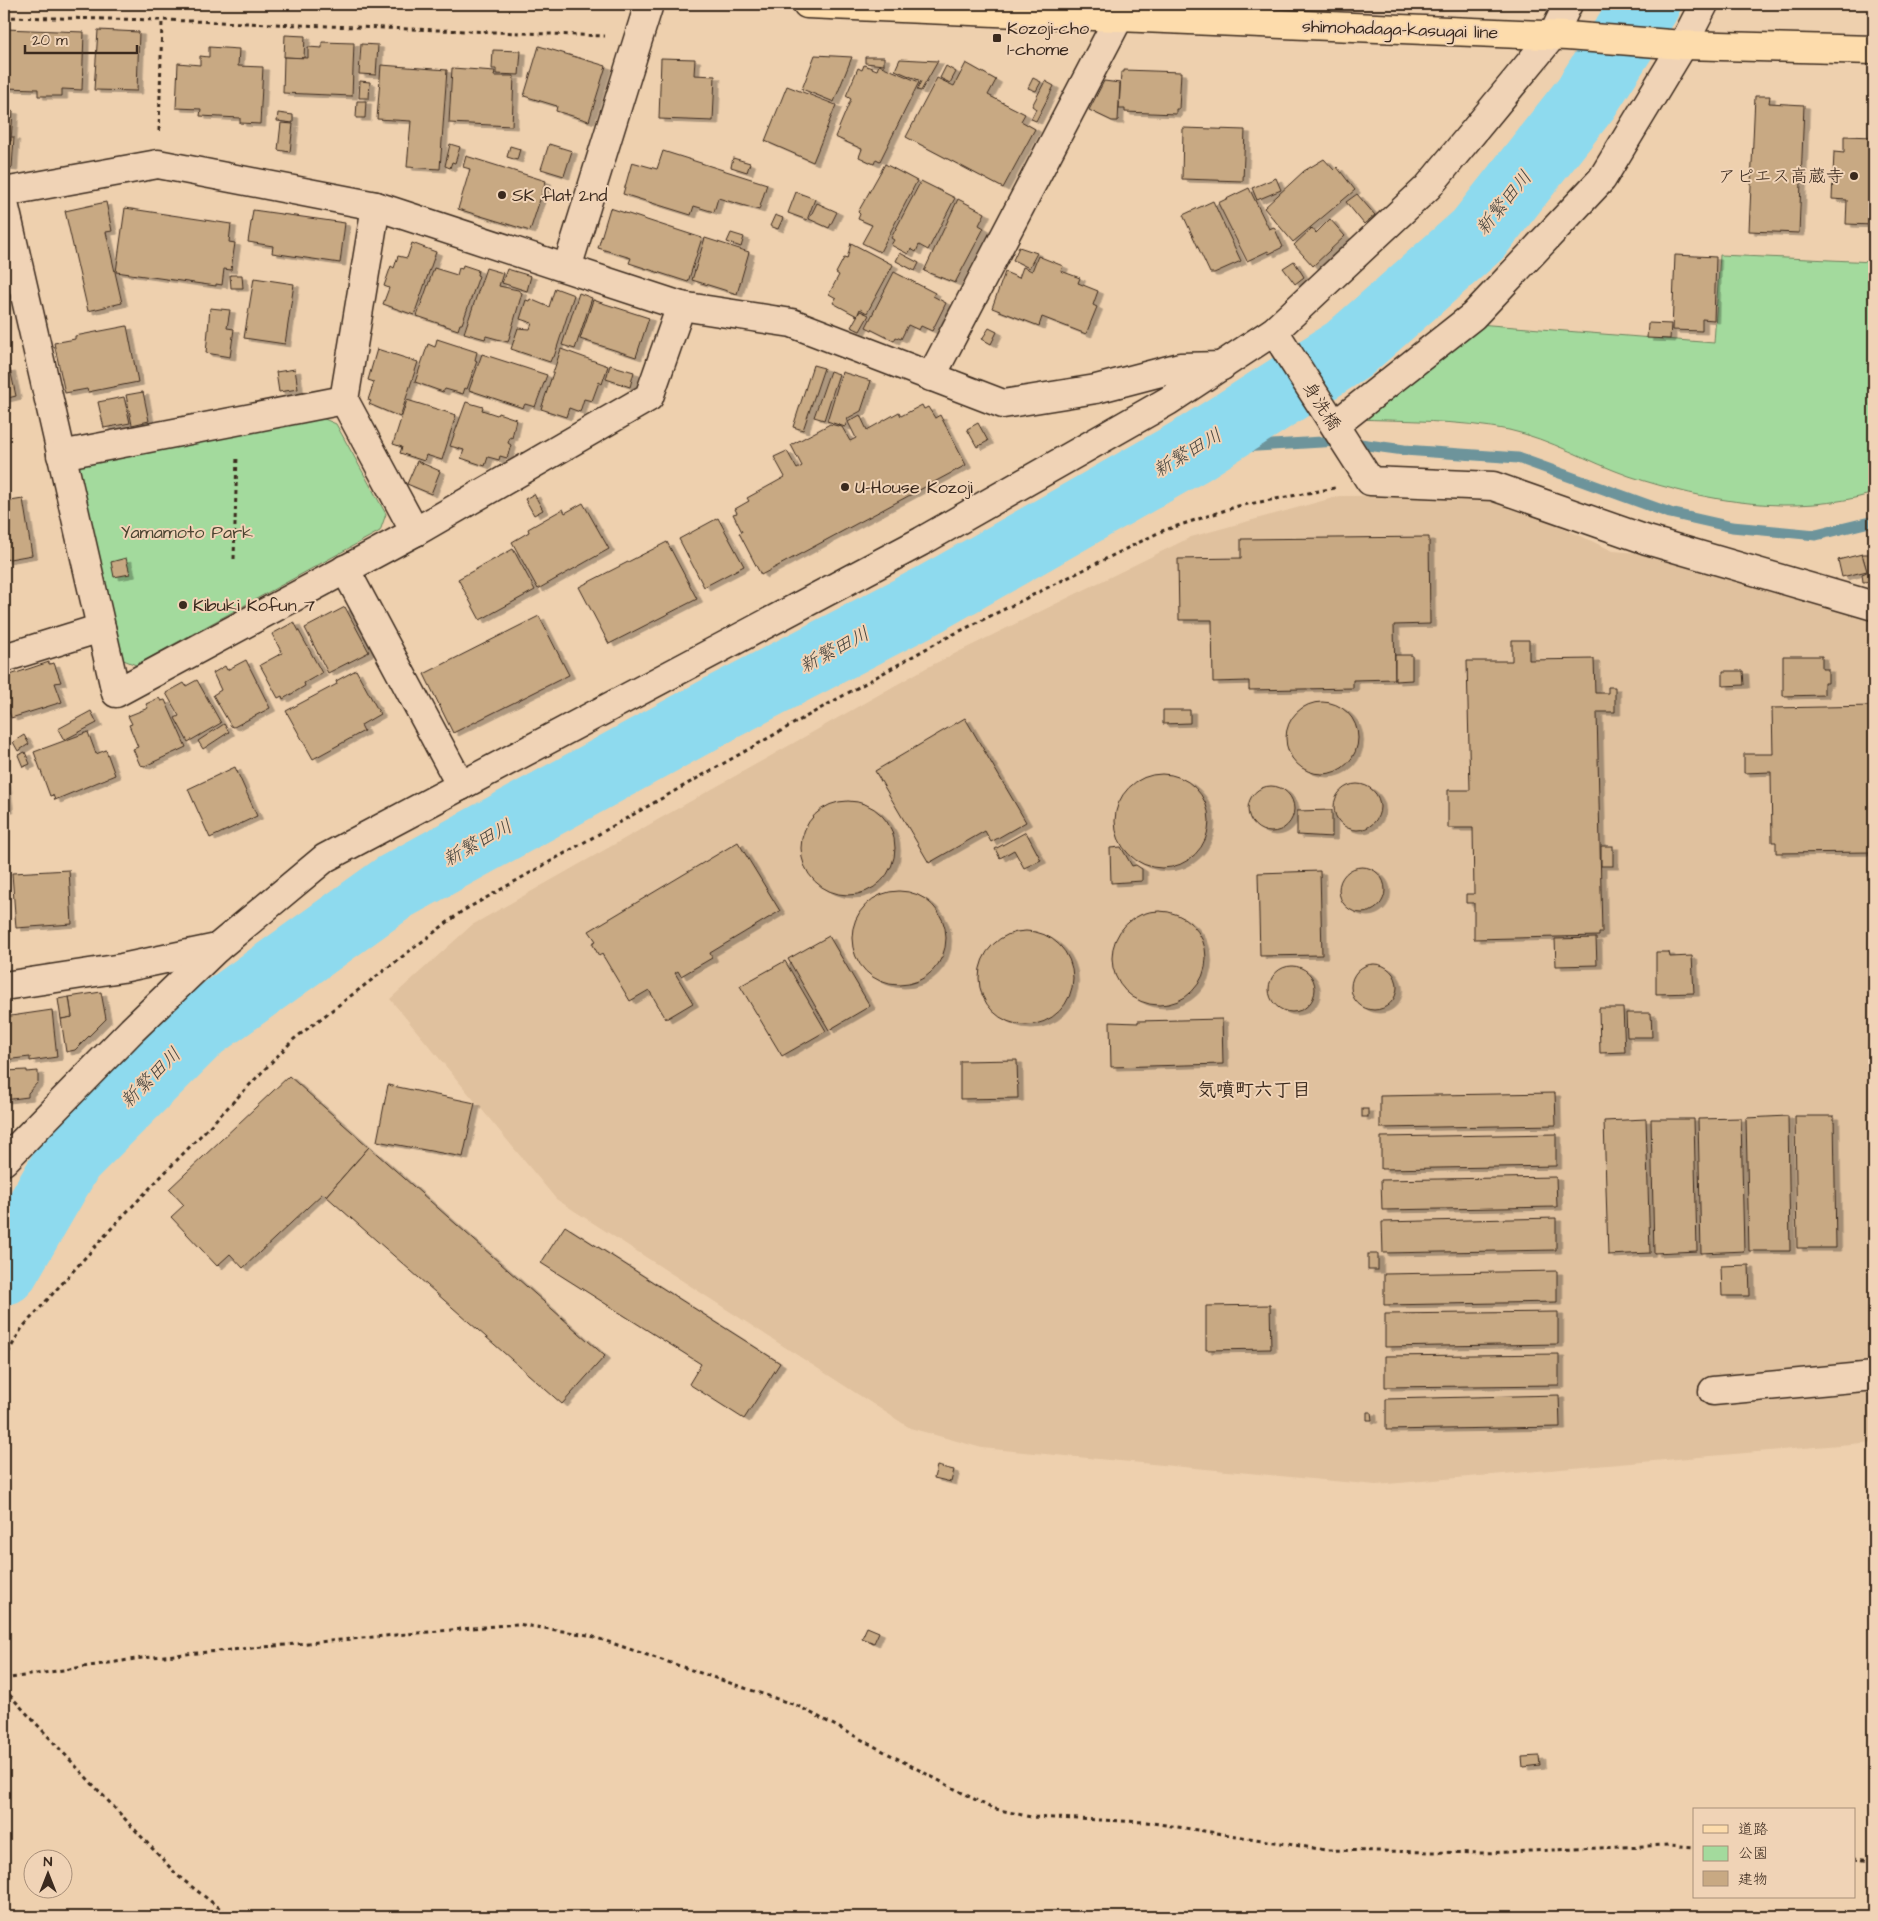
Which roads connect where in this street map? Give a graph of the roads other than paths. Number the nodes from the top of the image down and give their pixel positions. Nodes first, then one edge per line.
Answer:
1 (649, 4) edge
2 (807, 4) edge
3 (1568, 4) edge
4 (1704, 4) edge
5 (1123, 11) edge
6 (1560, 36) junction
7 (1682, 45) junction
8 (1874, 50) edge
9 (4, 192) edge
10 (4, 203) edge
11 (376, 206) junction
12 (567, 268) junction
13 (681, 306) junction
14 (1274, 331) junction
15 (1222, 366) junction
16 (931, 377) junction
17 (344, 400) junction
18 (1334, 425) junction
19 (61, 455) junction
20 (415, 532) junction
21 (345, 569) junction
22 (1874, 606) edge
23 (101, 628) junction
24 (4, 658) edge
25 (461, 786) junction
26 (217, 948) junction
27 (4, 986) edge
28 (4, 1161) edge
29 (1874, 1376) edge
30 (1713, 1391) dead end

1 - 12 street
2 - 5 main road, shimohadaga-kasugai line
3 - 6 street
4 - 7 street
5 - 6 main road, shimohadaga-kasugai line
5 - 16 street
6 - 7 main road, shimohadaga-kasugai line
6 - 14 street
7 - 8 main road, shimohadaga-kasugai line
7 - 18 street
9 - 11 street
10 - 19 street
11 - 12 street
11 - 17 street
12 - 13 street
13 - 16 street
13 - 20 street
14 - 15 street
14 - 18 street, 身洗橋
15 - 16 street
15 - 25 street
17 - 19 street
17 - 20 street
18 - 22 street, 身洗橋
19 - 23 street
20 - 21 street
21 - 23 street
21 - 25 street
23 - 24 street
25 - 26 street
26 - 27 street
26 - 28 street
29 - 30 street

